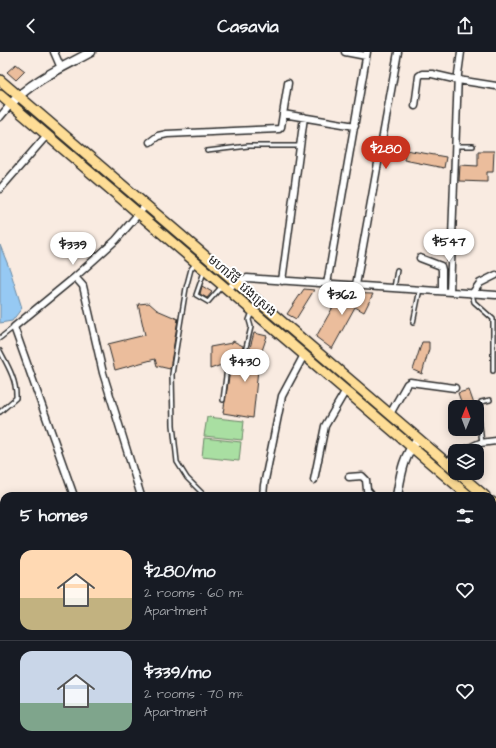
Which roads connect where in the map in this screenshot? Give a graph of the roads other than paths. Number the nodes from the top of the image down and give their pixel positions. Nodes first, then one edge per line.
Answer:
1 (54, 52) edge
2 (89, 52) edge
3 (345, 52) edge
4 (398, 52) edge
5 (461, 52) edge
6 (367, 54) edge
7 (61, 68) junction
8 (0, 80) edge
9 (458, 80) junction
10 (288, 83) dead end
11 (496, 86) edge
12 (0, 95) edge
13 (18, 96) junction
14 (11, 104) junction
15 (415, 106) dead end
16 (283, 114) junction
17 (0, 117) edge
18 (304, 117) junction
19 (354, 126) junction
20 (47, 135) junction
21 (150, 142) dead end
22 (300, 146) junction
23 (456, 146) junction
24 (474, 146) dead end
25 (207, 151) dead end
26 (0, 189) edge
27 (146, 206) junction
28 (139, 214) junction
29 (420, 258) dead end
30 (196, 263) junction
31 (205, 270) junction
32 (397, 270) dead end
33 (496, 275) edge
34 (75, 277) junction
35 (282, 281) junction
36 (235, 282) junction
37 (327, 284) junction
38 (356, 285) junction
39 (225, 288) junction
40 (394, 288) junction
41 (420, 289) junction
42 (442, 291) junction
43 (450, 292) junction
44 (472, 294) junction
45 (496, 295) edge
46 (253, 311) junction
47 (413, 323) dead end
48 (14, 327) junction
49 (0, 338) edge
50 (0, 351) edge
51 (304, 355) junction
52 (493, 371) dead end
53 (455, 388) dead end
54 (346, 390) junction
55 (223, 400) dead end
56 (490, 400) dead end
57 (0, 412) edge
58 (390, 414) junction
59 (418, 439) junction
60 (496, 441) edge
61 (482, 443) junction
62 (479, 444) edge
63 (411, 447) junction
64 (446, 463) edge
65 (349, 477) dead end
66 (314, 480) dead end
67 (466, 480) edge
68 (73, 492) edge
69 (140, 492) edge
70 (202, 492) edge
71 (263, 492) edge
72 (369, 492) edge
73 (397, 492) edge
74 (464, 492) edge
75 (480, 492) edge

1 - 7 street
2 - 7 street
3 - 6 street
4 - 38 street
5 - 9 street
6 - 19 street
7 - 13 street
8 - 13 main road, មហាវិថី វេងស្រេង
9 - 11 street
9 - 15 street
9 - 23 street
10 - 16 street
12 - 14 main road, មហាវិថី វេងស្រេង
13 - 14 street
13 - 27 main road, មហាវិថី វេងស្រេង
14 - 17 street
14 - 20 main road, មហាវិថី វេងស្រេង
16 - 18 street
16 - 21 street
18 - 19 street
18 - 22 street
19 - 37 street
20 - 26 street
20 - 28 main road, មហាវិថី វេងស្រេង
22 - 25 lane
22 - 35 street
23 - 24 lane
23 - 43 street
27 - 28 street
27 - 36 main road, មហាវិថី វេងស្រេង
28 - 30 main road, មហាវិថី វេងស្រេង
28 - 34 street
29 - 42 street
30 - 31 main road, មហាវិថី វេងស្រេង
30 - 70 lane
31 - 39 main road, មហាវិថី វេងស្រេង
31 - 39 lane
32 - 40 lane
33 - 44 street
34 - 48 street
34 - 69 street
35 - 36 street
35 - 37 street
36 - 39 street
36 - 58 main road, មហាវិថី វេងស្រេង
37 - 38 street
38 - 40 street
39 - 46 main road, មហាវិថី វេងស្រេង
40 - 41 street
41 - 42 street
41 - 47 lane
42 - 43 street
43 - 44 street
44 - 45 street
44 - 52 lane
46 - 51 main road, មហាវិថី វេងស្រេង
46 - 55 lane
48 - 49 lane
48 - 68 street
50 - 57 lane
51 - 54 main road, មហាវិថី វេងស្រេង
51 - 71 street
53 - 58 street
54 - 63 main road, មហាវិថី វេងស្រេង
54 - 66 street
56 - 61 lane
58 - 59 main road, មហាវិថី វេងស្រេង
59 - 63 street
59 - 64 main road, មហាវិថី វេងស្រេង
60 - 61 street
61 - 62 street
63 - 73 street
63 - 74 main road, មហាវិថី វេងស្រេង
65 - 72 street
67 - 75 main road

